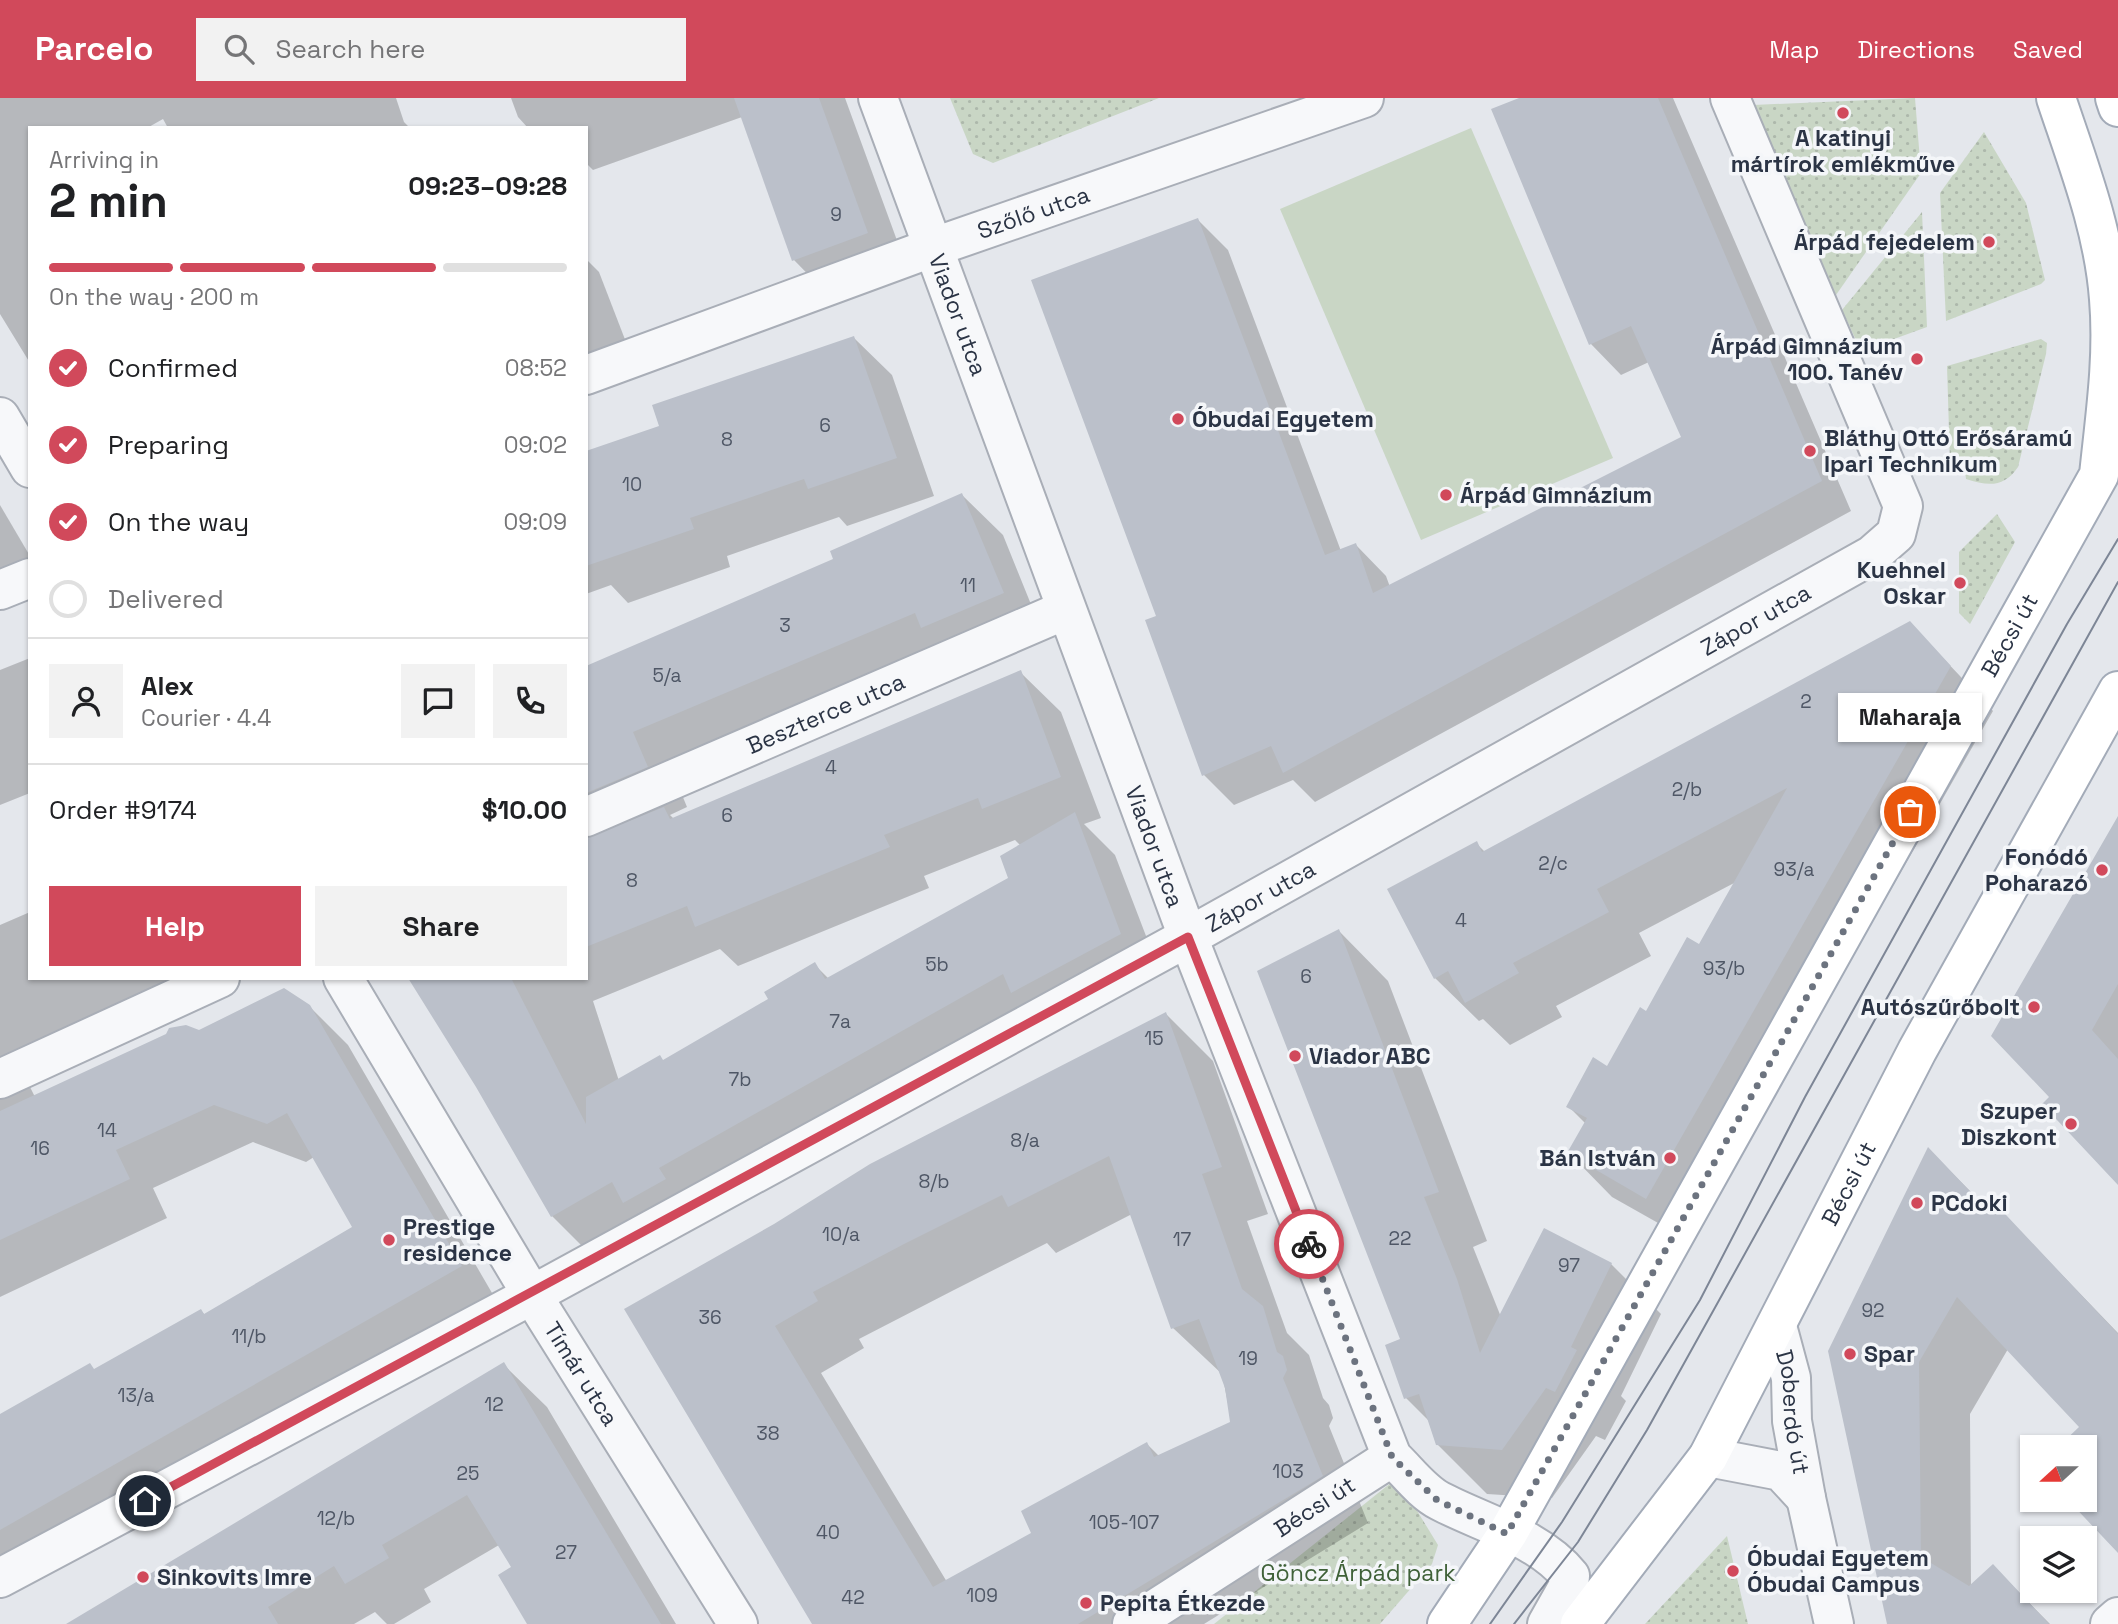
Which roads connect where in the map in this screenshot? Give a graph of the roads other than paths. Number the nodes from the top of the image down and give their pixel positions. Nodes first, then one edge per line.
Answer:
1 (878, 98) edge
2 (1364, 98) edge
3 (1731, 98) edge
4 (2056, 98) edge
5 (2115, 98) edge
6 (2118, 107) edge
7 (934, 247) junction
8 (588, 375) edge
9 (0, 417) edge
10 (2108, 464) edge
11 (28, 465) edge
12 (28, 579) edge
13 (0, 590) edge
14 (1065, 610) junction
15 (2118, 691) edge
16 (588, 816) edge
17 (1188, 937) junction
18 (216, 980) edge
19 (344, 980) edge
20 (0, 1079) edge
21 (532, 1295) junction
22 (1777, 1326) junction
23 (1392, 1457) junction
24 (1708, 1457) junction
25 (1806, 1498) junction
26 (1507, 1534) junction
27 (0, 1578) edge
28 (2118, 1617) edge
29 (738, 1624) edge
30 (1132, 1624) edge
31 (1447, 1624) edge
32 (1547, 1624) edge
33 (1580, 1624) edge
34 (1834, 1624) edge
35 (2110, 1624) edge

1 - 7 street, Viador utca
2 - 7 street, Szőlő utca
3 - 17 street, Zápor utca
4 - 10 main road
5 - 6 main road
7 - 8 street, Szőlő utca
7 - 14 street, Viador utca
9 - 11 street
10 - 26 main road, Bécsi út
12 - 13 street
14 - 16 street, Beszterce utca
14 - 17 street, Viador utca
15 - 22 main road, Bécsi út
17 - 21 street, Zápor utca
17 - 23 street, Viador utca
18 - 20 street
19 - 21 street, Tímár utca
21 - 27 street, Zápor utca
21 - 29 street, Tímár utca
22 - 24 main road, Bécsi út
22 - 25 street, Doberdó út
23 - 26 street, Viador utca
23 - 30 street, Bécsi út
24 - 25 street, Doberdó út
24 - 33 main road, Bécsi út
25 - 34 street, Doberdó út
26 - 31 main road, Bécsi út
26 - 32 street, Viador utca
28 - 35 street

